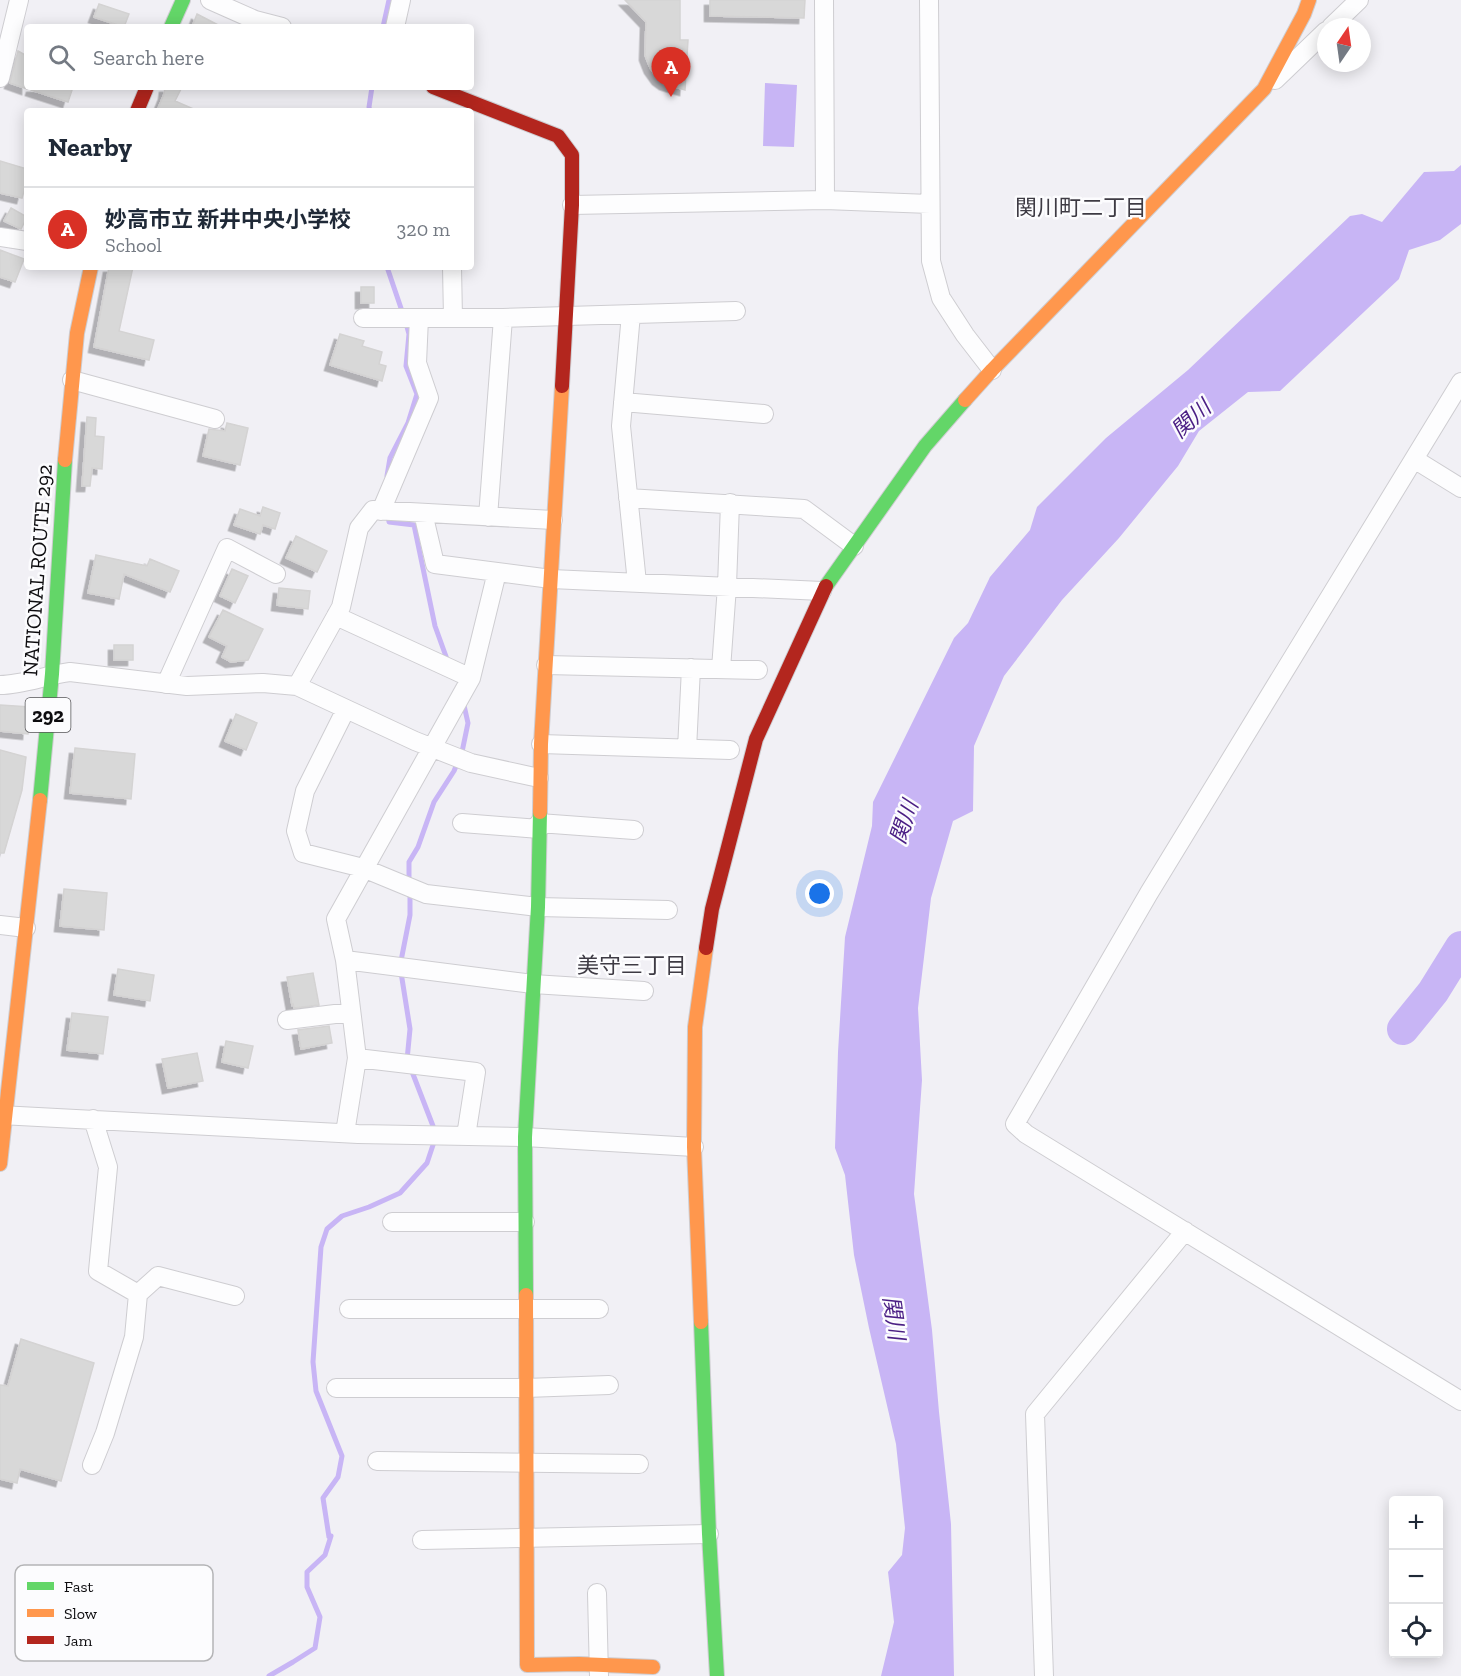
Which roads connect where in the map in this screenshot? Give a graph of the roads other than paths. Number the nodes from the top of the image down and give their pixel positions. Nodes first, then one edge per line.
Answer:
1 (19, 0) edge
2 (183, 0) edge
3 (210, 0) edge
4 (401, 0) edge
5 (824, 0) edge
6 (929, 0) edge
7 (1309, 0) edge
8 (1359, 0) edge
9 (1340, 18) edge
10 (172, 24) edge
11 (270, 24) edge
12 (396, 24) edge
13 (6, 25) edge
14 (1317, 39) edge
15 (0, 78) edge
16 (1264, 89) junction
17 (146, 90) edge
18 (439, 90) edge
19 (471, 107) edge
20 (138, 108) edge
21 (825, 200) junction
22 (930, 204) junction
23 (572, 205) junction
24 (0, 237) edge
25 (24, 241) edge
26 (90, 270) edge
27 (452, 270) edge
28 (736, 311) dead end
29 (632, 314) junction
30 (565, 315) junction
31 (363, 318) dead end
32 (419, 318) junction
33 (453, 318) junction
34 (503, 318) junction
35 (992, 369) junction
36 (72, 380) junction
37 (1461, 382) edge
38 (624, 402) junction
39 (764, 414) dead end
40 (215, 420) dead end
41 (1414, 459) junction
42 (1461, 488) edge
43 (628, 498) junction
44 (730, 504) junction
45 (381, 511) junction
46 (423, 513) junction
47 (488, 517) junction
48 (554, 520) junction
49 (854, 546) junction
50 (497, 573) junction
51 (276, 574) dead end
52 (551, 579) junction
53 (637, 583) junction
54 (727, 586) junction
55 (822, 591) junction
56 (336, 616) junction
57 (546, 665) junction
58 (691, 668) junction
59 (721, 669) junction
60 (758, 670) dead end
61 (52, 674) junction
62 (471, 678) junction
63 (166, 684) junction
64 (0, 685) edge
65 (297, 686) junction
66 (346, 709) junction
67 (541, 744) junction
68 (432, 747) junction
69 (687, 749) junction
70 (730, 750) dead end
71 (539, 778) junction
72 (462, 823) dead end
73 (539, 826) junction
74 (634, 830) dead end
75 (363, 868) junction
76 (538, 907) junction
77 (668, 910) dead end
78 (0, 925) edge
79 (26, 928) junction
80 (345, 960) junction
81 (533, 984) junction
82 (644, 991) dead end
83 (351, 1012) junction
84 (287, 1020) dead end
85 (357, 1058) junction
86 (3, 1115) edge
87 (93, 1119) junction
88 (345, 1133) junction
89 (466, 1136) junction
90 (525, 1137) junction
91 (694, 1147) junction
92 (0, 1164) edge
93 (392, 1222) dead end
94 (525, 1222) junction
95 (1185, 1231) junction
96 (138, 1294) junction
97 (235, 1296) dead end
98 (349, 1309) dead end
99 (525, 1309) junction
100 (599, 1309) dead end
101 (609, 1385) dead end
102 (336, 1388) dead end
103 (526, 1388) junction
104 (1461, 1401) edge
105 (376, 1461) dead end
106 (526, 1463) junction
107 (639, 1464) dead end
108 (92, 1465) dead end
109 (709, 1534) junction
110 (526, 1539) junction
111 (422, 1540) dead end
112 (597, 1593) dead end
113 (653, 1667) dead end
114 (599, 1671) edge
115 (717, 1676) edge
116 (1044, 1676) edge

1 - 13 street
2 - 10 main road
3 - 11 street
4 - 12 street
5 - 21 street
6 - 22 street
7 - 16 main road
8 - 9 street
13 - 15 street
14 - 16 street
16 - 35 main road
17 - 20 main road
18 - 19 main road
19 - 23 main road
21 - 22 street
21 - 23 street
22 - 35 street
23 - 30 main road
24 - 25 street
26 - 36 main road, NATIONAL ROUTE 292 / 292
27 - 33 street
28 - 29 street
29 - 30 street
29 - 38 street
30 - 34 street
30 - 48 main road
31 - 32 street
32 - 33 street
32 - 45 street
33 - 34 street
34 - 47 street
35 - 49 main road
36 - 40 street
36 - 61 main road, NATIONAL ROUTE 292 / 292
37 - 41 street
38 - 39 street
38 - 43 street
41 - 42 street
41 - 95 street
43 - 44 street
43 - 53 street
44 - 49 street
44 - 54 street
45 - 46 street
45 - 56 street
46 - 47 street
46 - 50 street
47 - 48 street
48 - 52 main road
49 - 55 main road
50 - 52 street
50 - 62 street
51 - 63 street
52 - 53 street
52 - 57 main road
53 - 54 street
54 - 55 street
54 - 59 street
55 - 91 main road
56 - 62 street
56 - 65 street
57 - 58 street
57 - 67 main road
58 - 59 street
58 - 69 street
59 - 60 street
61 - 63 street
61 - 64 street
61 - 79 main road, NATIONAL ROUTE 292 / 292
62 - 68 street
63 - 65 street
65 - 66 street
66 - 68 street
66 - 75 street
67 - 69 street
67 - 71 main road
68 - 71 street
68 - 75 street
69 - 70 street
71 - 73 main road
72 - 73 street
73 - 74 street
73 - 76 main road
75 - 76 street
75 - 80 street
76 - 77 street
76 - 81 main road
78 - 79 street
79 - 86 main road, NATIONAL ROUTE 292 / 292
80 - 81 street
80 - 83 street
81 - 82 street
81 - 90 main road
83 - 84 street
83 - 85 street
85 - 88 street
85 - 89 street
86 - 87 street
86 - 92 main road, NATIONAL ROUTE 292 / 292
87 - 88 street
87 - 96 street
88 - 89 street
89 - 90 street
90 - 91 street
90 - 94 main road
91 - 109 main road
93 - 94 street
94 - 99 main road
95 - 104 street
95 - 116 street
96 - 97 street
96 - 108 street
98 - 99 street
99 - 100 street
99 - 103 main road
101 - 103 street
102 - 103 street
103 - 106 main road
105 - 106 street
106 - 107 street
106 - 110 main road
109 - 110 street
109 - 115 main road
110 - 111 street
110 - 114 main road
112 - 114 street
113 - 114 main road

